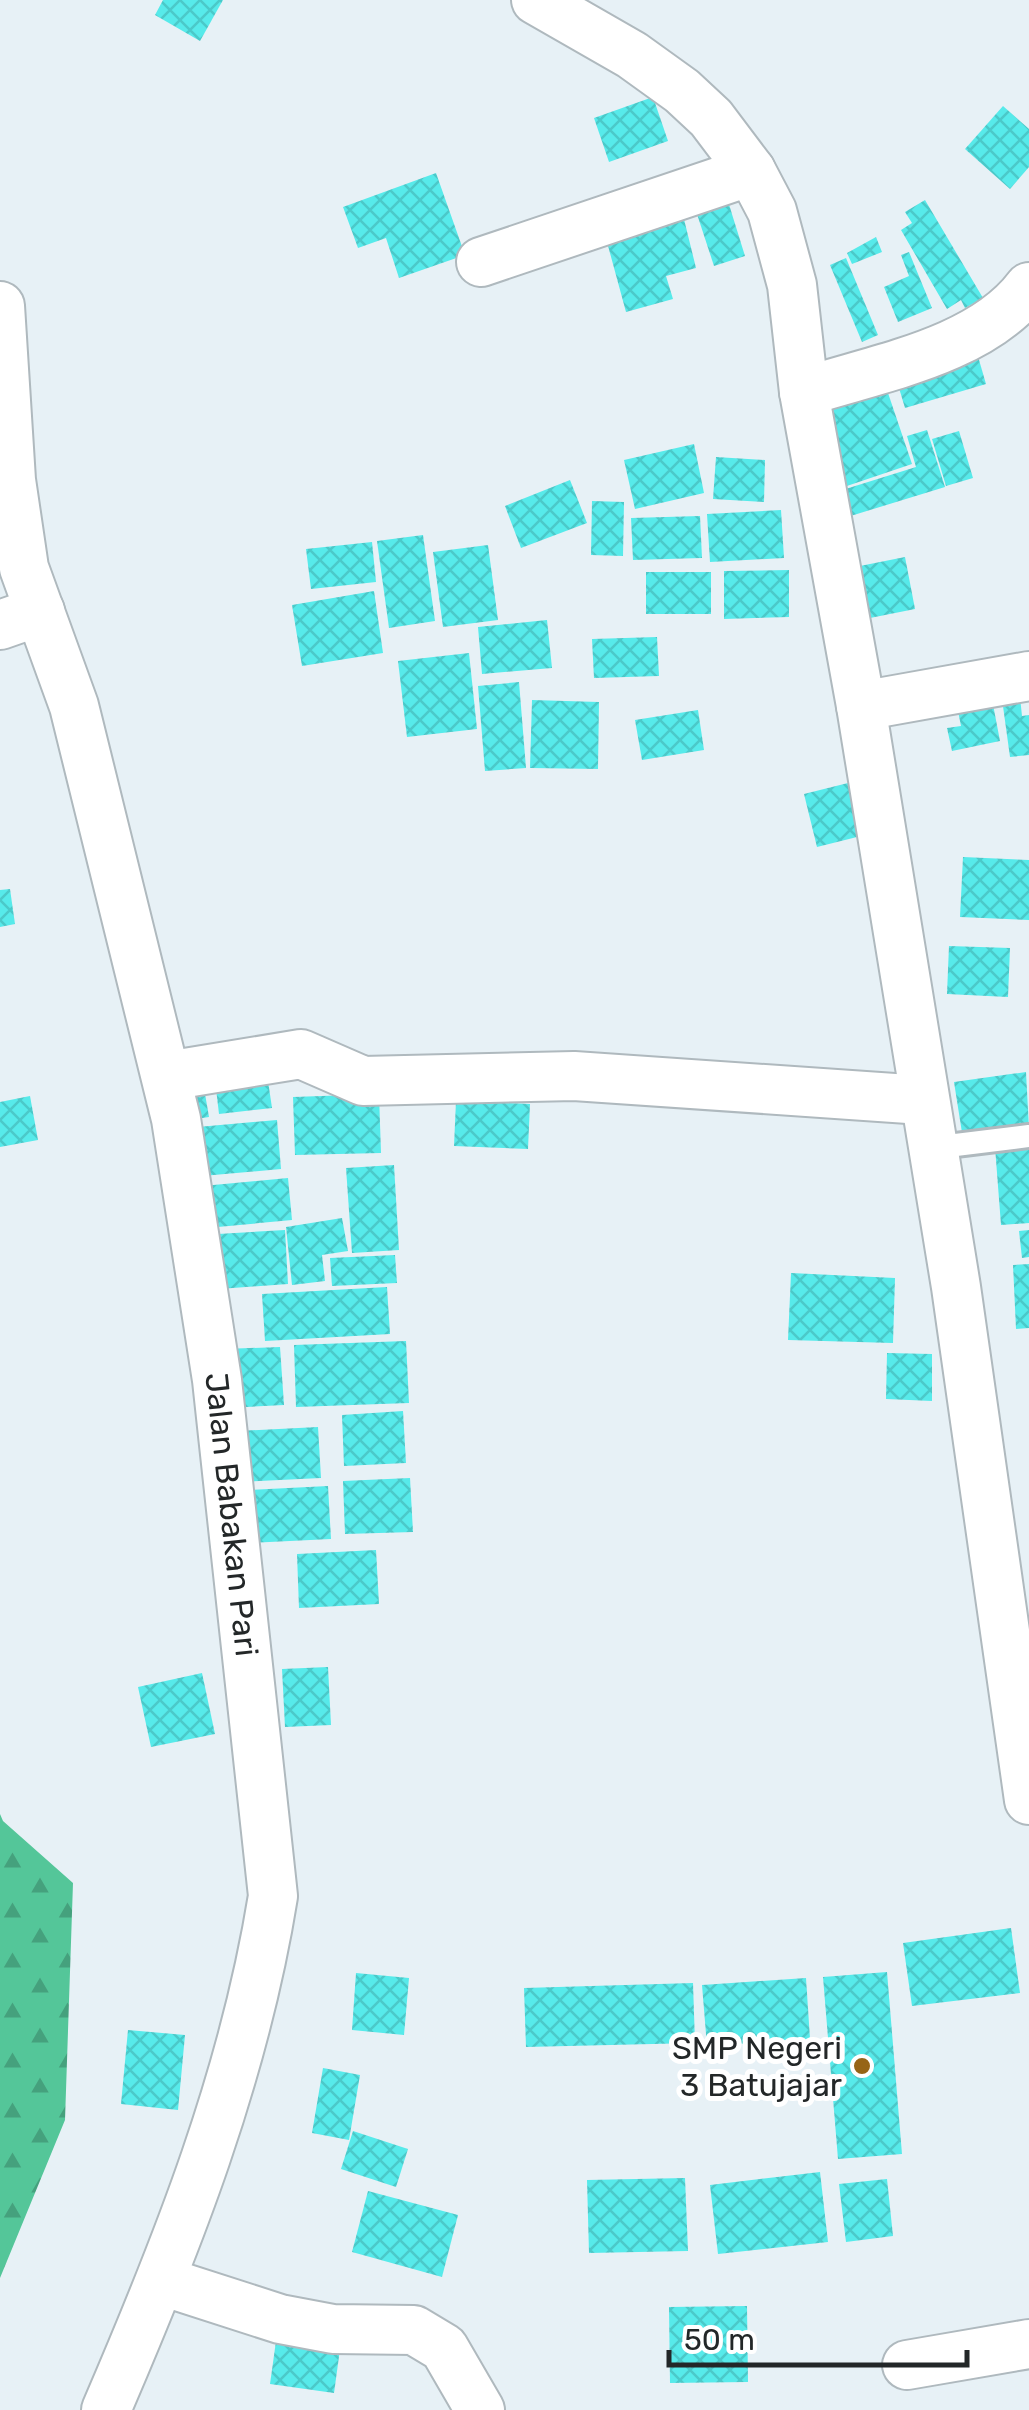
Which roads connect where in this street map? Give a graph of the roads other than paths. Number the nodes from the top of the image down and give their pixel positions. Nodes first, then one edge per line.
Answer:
1 (536, 0) edge
2 (751, 171) junction
3 (481, 262) dead end
4 (1029, 286) edge
5 (0, 306) edge
6 (804, 392) junction
7 (20, 618) edge
8 (1029, 676) edge
9 (860, 706) junction
10 (167, 1076) junction
11 (923, 1100) junction
12 (1029, 1136) edge
13 (932, 1148) junction
14 (1029, 1800) edge
15 (162, 2281) junction
16 (1029, 2344) edge
17 (907, 2365) dead end
18 (106, 2410) edge
19 (480, 2410) edge

1 - 2 street
2 - 3 street
2 - 6 street
4 - 6 street
5 - 7 street, Jalan Babakan Pari
6 - 9 street
7 - 10 street, Jalan Babakan Pari
8 - 9 street
9 - 11 street
10 - 11 street
10 - 15 street, Jalan Babakan Pari
11 - 13 street
12 - 13 lane
13 - 14 street
15 - 18 street, Jalan Babakan Pari
15 - 19 street
16 - 17 street

